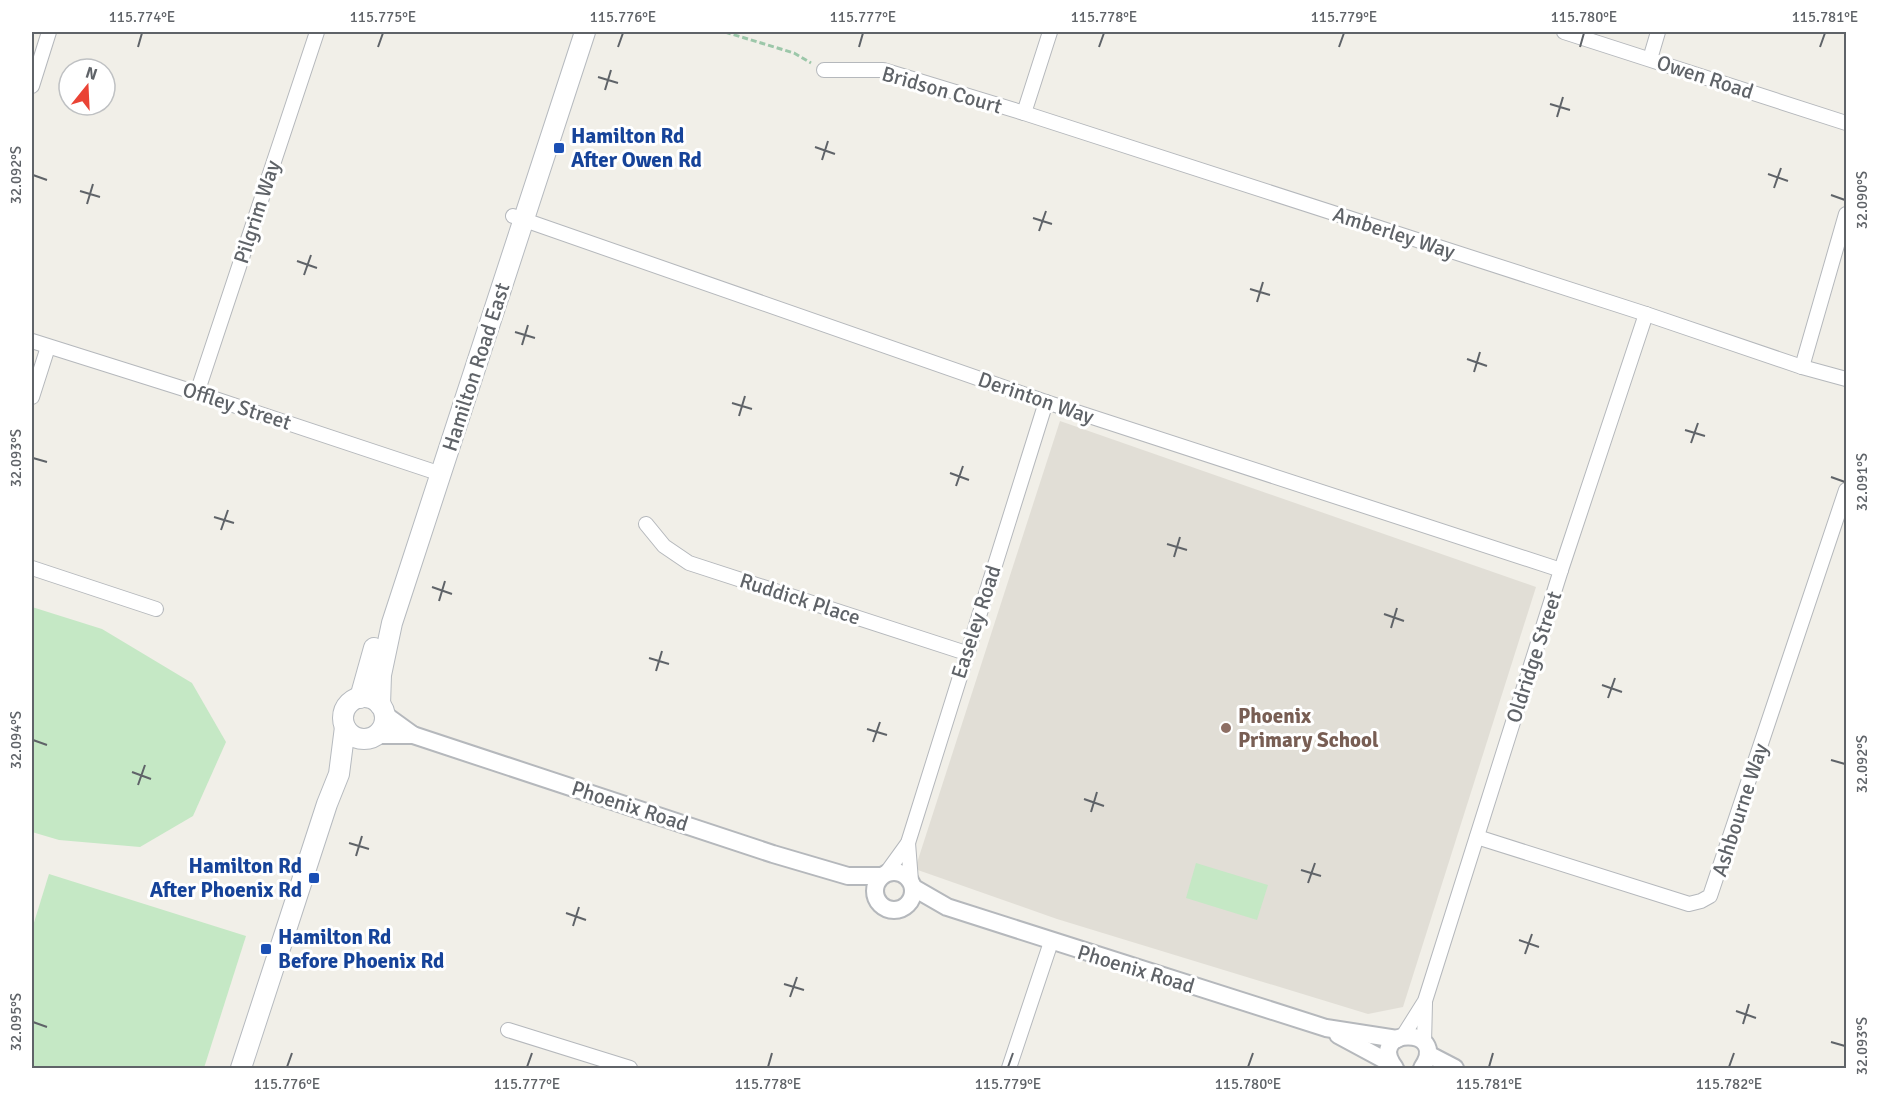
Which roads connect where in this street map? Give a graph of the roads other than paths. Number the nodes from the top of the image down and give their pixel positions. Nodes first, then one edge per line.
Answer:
1 (50, 32) edge
2 (317, 32) edge
3 (573, 32) edge
4 (585, 32) edge
5 (1050, 32) edge
6 (1564, 32) edge
7 (1658, 32) edge
8 (1650, 59) junction
9 (824, 70) road end
10 (32, 87) edge
11 (1024, 113) junction
12 (1846, 123) edge
13 (1846, 214) edge
14 (519, 218) junction
15 (1646, 314) junction
16 (32, 341) edge
17 (48, 347) junction
18 (1802, 367) junction
19 (1846, 379) edge
20 (197, 393) junction
21 (32, 397) edge
22 (1046, 402) junction
23 (435, 472) junction
24 (1846, 490) edge
25 (646, 524) dead end
26 (32, 568) edge
27 (1561, 570) junction
28 (156, 609) dead end
29 (966, 652) junction
30 (360, 698) junction
31 (382, 710) junction
32 (345, 727) junction
33 (413, 735) junction
34 (375, 736) junction
35 (339, 774) junction
36 (1477, 837) junction
37 (908, 843) junction
38 (884, 874) junction
39 (848, 876) junction
40 (912, 885) junction
41 (876, 899) junction
42 (906, 906) junction
43 (947, 907) junction
44 (1051, 942) junction
45 (1425, 1001) junction
46 (1326, 1028) junction
47 (508, 1030) dead end
48 (1400, 1038) junction
49 (1424, 1055) edge
50 (1393, 1066) edge
51 (241, 1068) edge
52 (630, 1068) edge
53 (1009, 1068) edge
54 (1455, 1068) edge

1 - 10 street
2 - 20 street, Pilgrim Way
3 - 14 main road, Hamilton Road East
4 - 14 main road, Hamilton Road East
5 - 11 street
6 - 8 street, Owen Road
7 - 8 street
8 - 12 street, Owen Road
9 - 11 street, Bridson Court
11 - 15 street, Amberley Way
13 - 18 street
14 - 22 street, Derinton Way
14 - 23 main road, Hamilton Road East
15 - 18 street, Amberley Way
15 - 27 street, Oldridge Street
16 - 17 street, Offley Street
17 - 20 street, Offley Street
17 - 21 street
18 - 19 street, Amberley Way
20 - 23 street, Offley Street
22 - 27 street, Derinton Way
22 - 29 street, Easeley Road
23 - 30 main road, Hamilton Road East
23 - 31 main road, Hamilton Road East
24 - 36 street, Ashbourne Way
25 - 29 street, Ruddick Place
26 - 28 street
27 - 36 street, Oldridge Street
29 - 37 street, Easeley Road
30 - 31 main road
30 - 32 main road
31 - 33 street, Phoenix Road
31 - 34 main road
32 - 34 main road
32 - 35 main road
33 - 34 street, Phoenix Road
33 - 39 street, Phoenix Road
34 - 35 main road
35 - 51 main road
36 - 45 street, Oldridge Street
37 - 38 street, Easeley Road
37 - 40 street, Easeley Road
38 - 39 street, Phoenix Road
38 - 40 street
38 - 41 street
39 - 41 street, Phoenix Road
40 - 42 street
40 - 43 street, Phoenix Road
41 - 42 street
42 - 43 street, Phoenix Road
43 - 44 street, Phoenix Road
44 - 46 street, Phoenix Road
44 - 53 street
45 - 48 street, Oldridge Street
45 - 49 street, Oldridge Street
46 - 48 street, Phoenix Road
46 - 50 street, Phoenix Road
47 - 52 street
48 - 49 street, Phoenix Road
48 - 50 street
49 - 54 street

